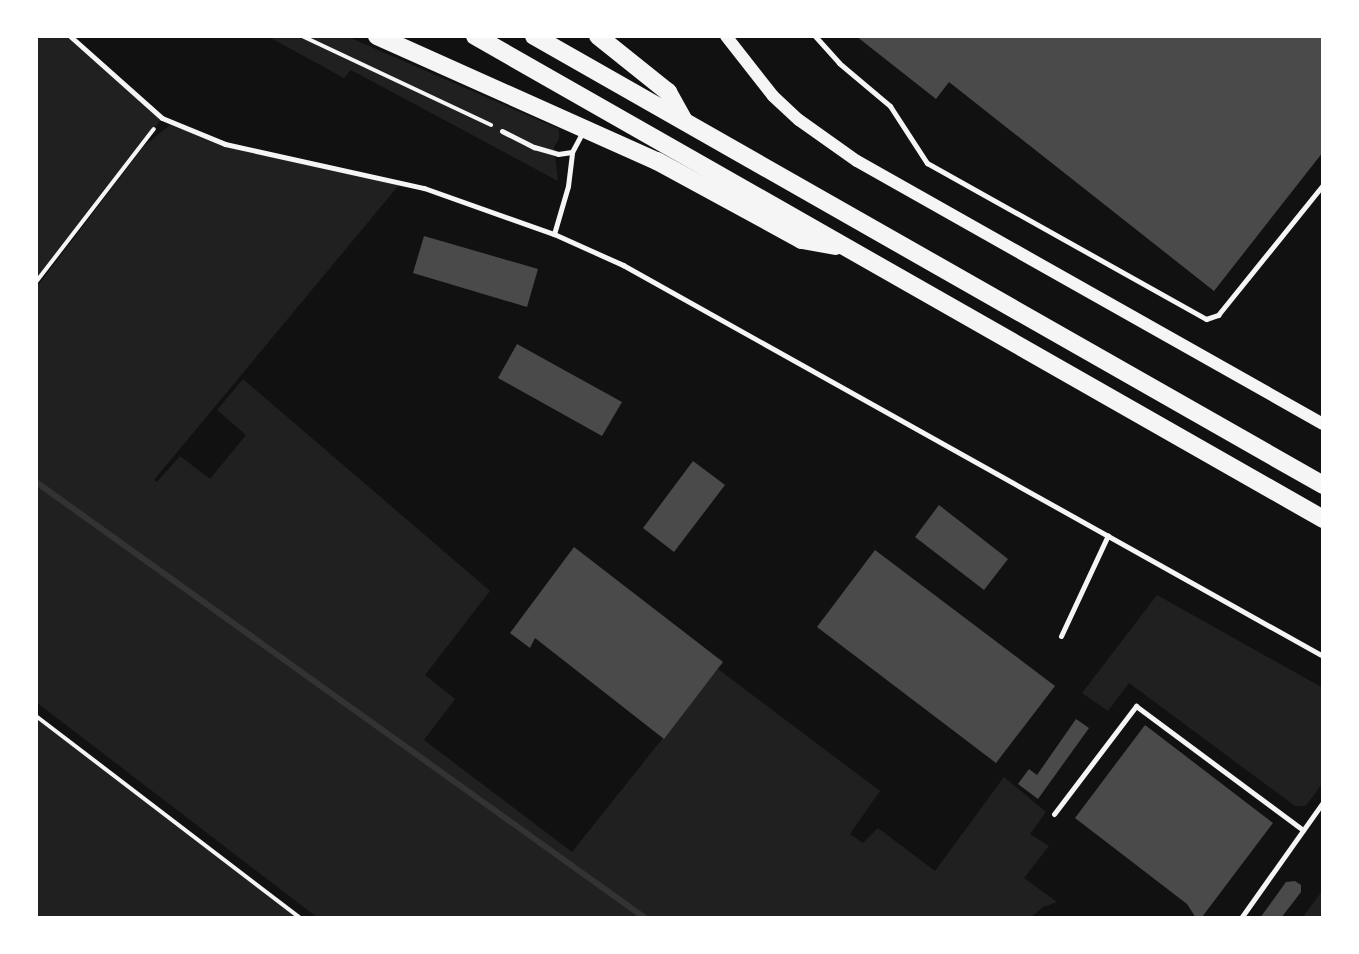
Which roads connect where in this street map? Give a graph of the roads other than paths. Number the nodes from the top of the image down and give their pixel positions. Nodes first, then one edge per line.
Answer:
1 (70, 36) edge
2 (377, 36) edge
3 (475, 36) edge
4 (534, 36) edge
5 (598, 36) edge
6 (726, 36) edge
7 (815, 36) edge
8 (685, 122) junction
9 (585, 129) junction
10 (502, 131) road end
11 (572, 152) junction
12 (1323, 185) edge
13 (554, 234) junction
14 (850, 249) junction
15 (1323, 424) edge
16 (1323, 485) edge
17 (1323, 519) edge
18 (1108, 535) junction
19 (1061, 636) dead end
20 (1323, 656) edge
21 (1323, 802) edge
22 (1054, 814) dead end
23 (1303, 830) junction
24 (1241, 918) edge

1 - 13 lane
2 - 9 highway
3 - 14 highway
4 - 8 highway
5 - 8 highway
6 - 15 street
7 - 12 lane
8 - 16 highway
9 - 11 lane
9 - 14 highway
10 - 11 lane
11 - 13 lane
13 - 18 lane
14 - 17 highway
18 - 19 lane
18 - 20 lane
21 - 23 lane
22 - 23 lane
23 - 24 lane

